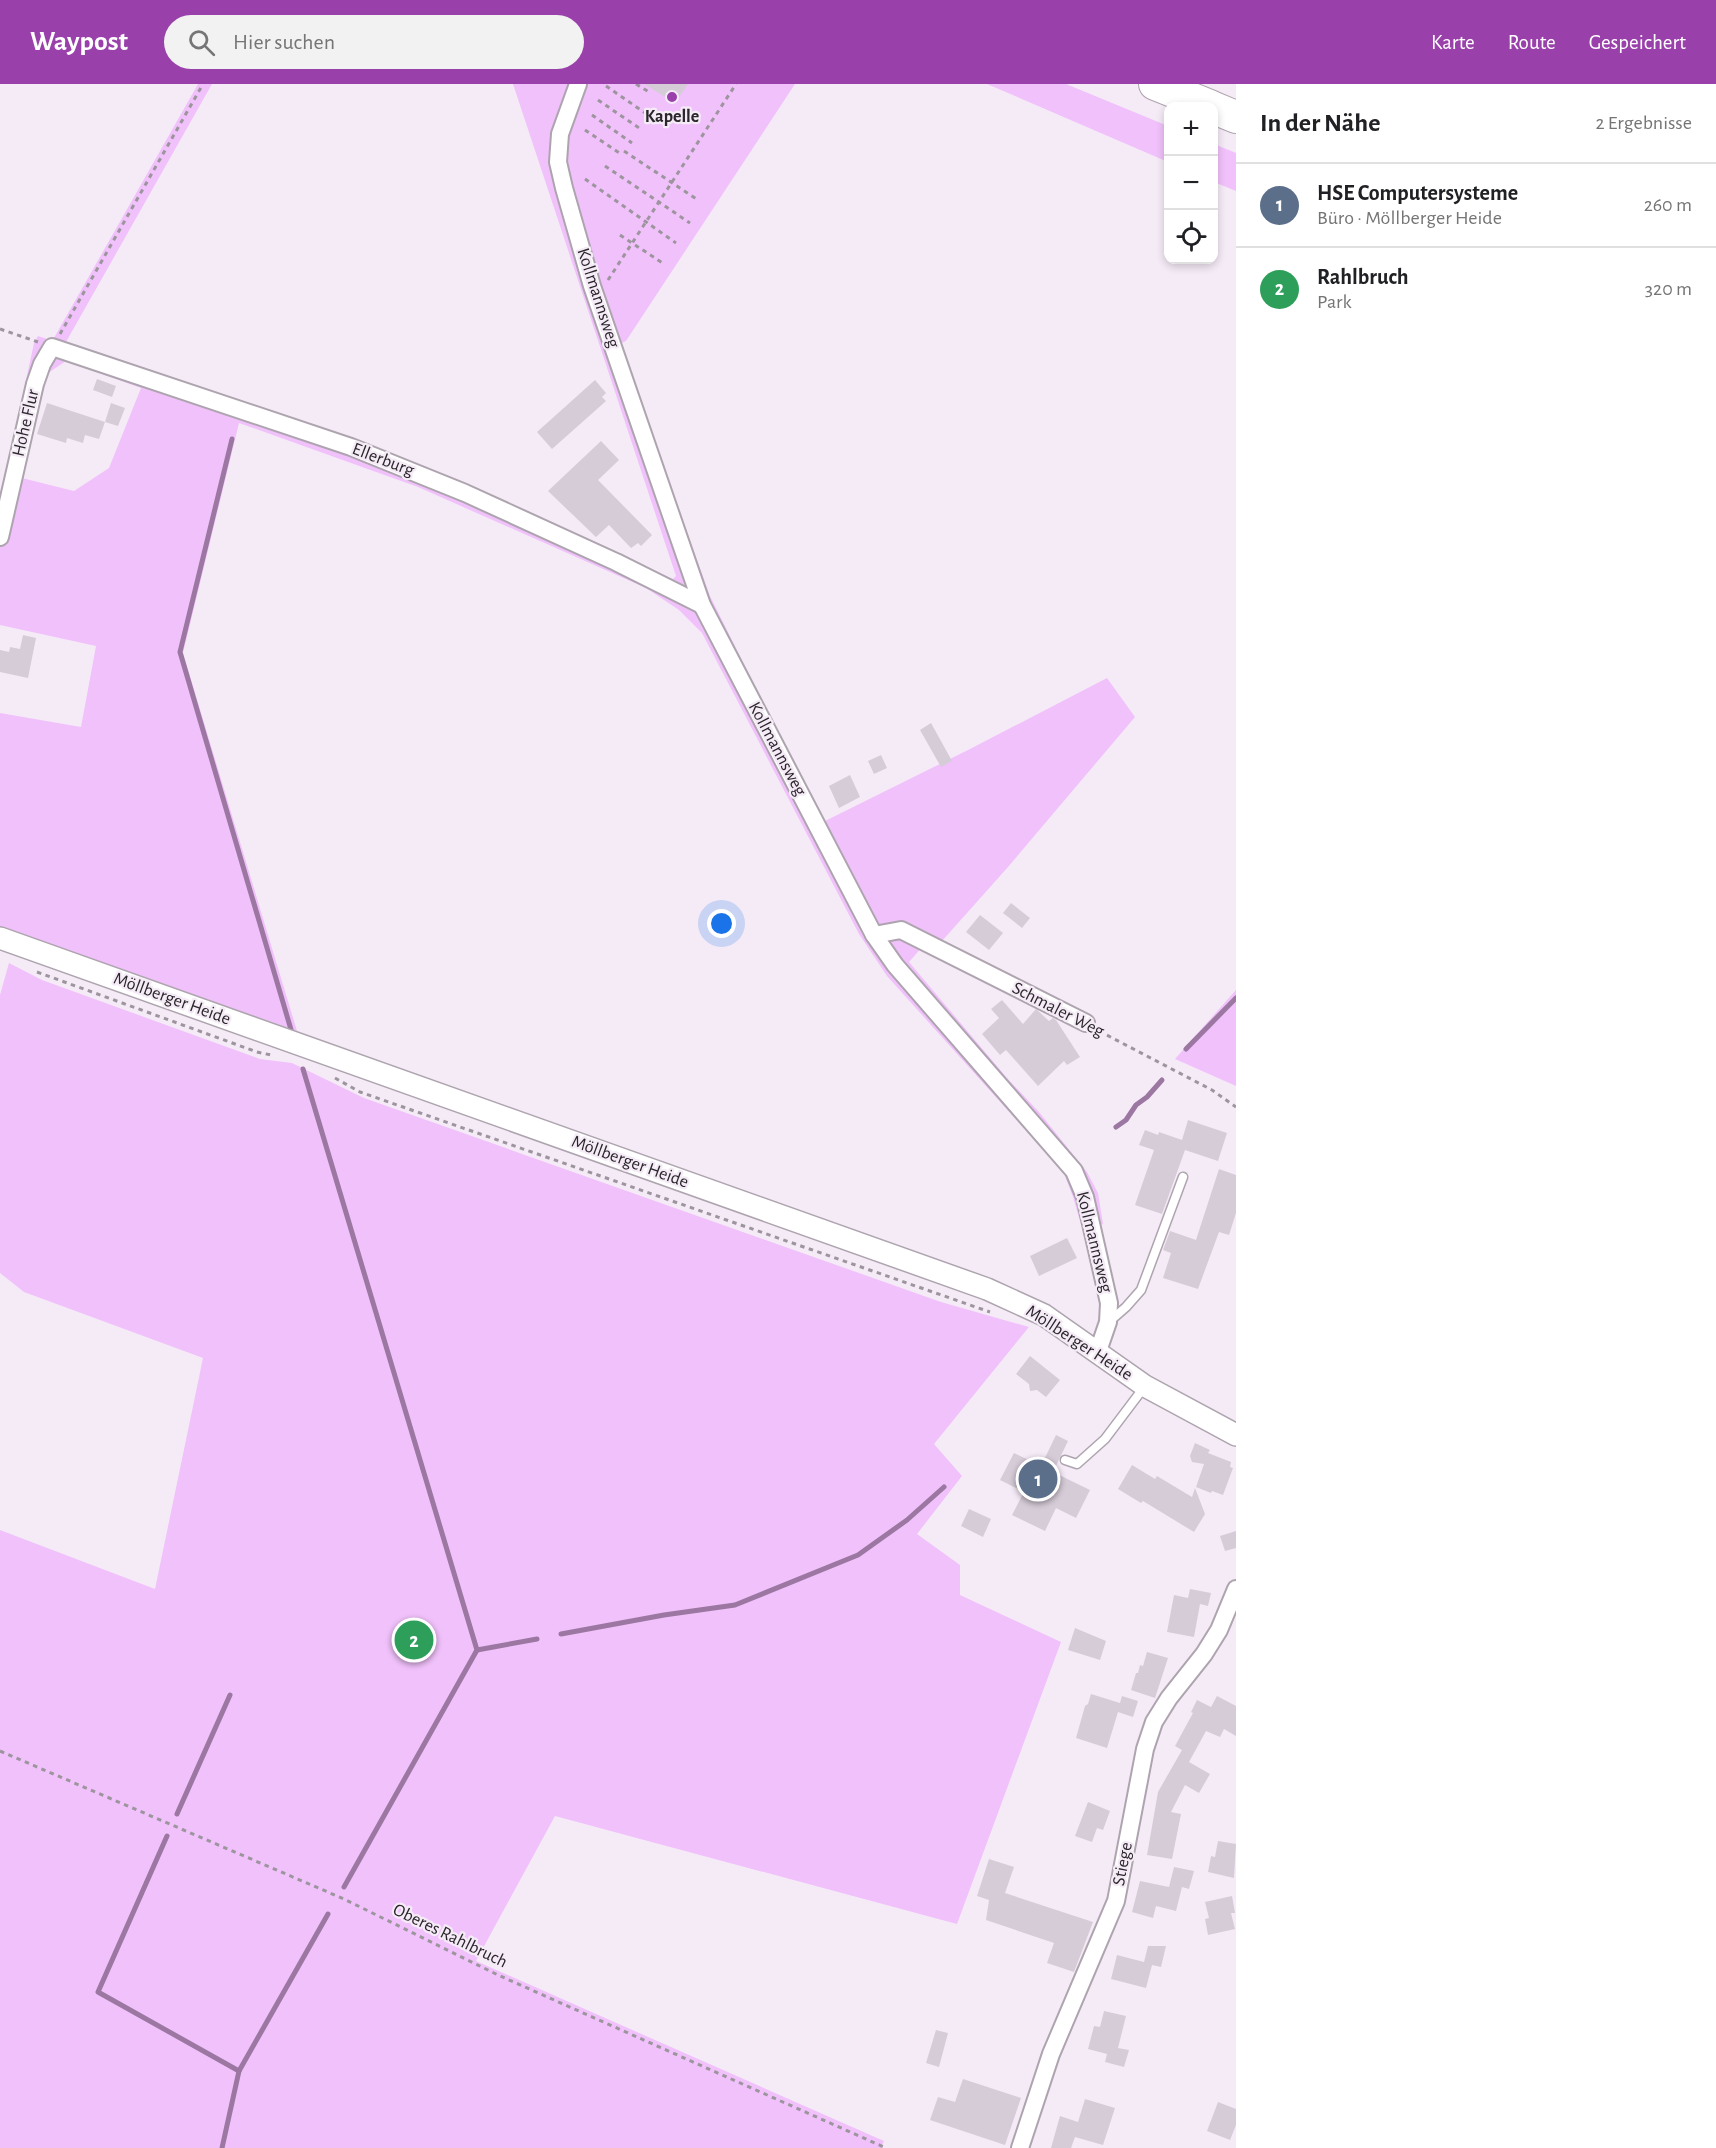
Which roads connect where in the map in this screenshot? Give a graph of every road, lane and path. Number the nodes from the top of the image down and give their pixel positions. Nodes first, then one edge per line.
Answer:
1 (203, 84) edge
2 (636, 84) edge
3 (1155, 84) edge
4 (734, 85) edge
5 (574, 86) edge
6 (606, 86) dead end
7 (649, 92) dead end
8 (598, 100) dead end
9 (1200, 102) edge
10 (1218, 110) edge
11 (592, 115) dead end
12 (651, 117) dead end
13 (1236, 117) edge
14 (585, 130) dead end
15 (642, 130) dead end
16 (632, 143) dead end
17 (605, 166) dead end
18 (585, 180) dead end
19 (672, 183) junction
20 (698, 200) dead end
21 (659, 202) junction
22 (646, 222) junction
23 (690, 223) dead end
24 (620, 235) dead end
25 (633, 243) junction
26 (676, 243) dead end
27 (664, 264) dead end
28 (592, 286) junction
29 (0, 329) edge
30 (52, 347) junction
31 (0, 537) edge
32 (702, 605) junction
33 (874, 936) junction
34 (0, 938) edge
35 (33, 969) dead end
36 (1086, 1023) joint
37 (273, 1055) dead end
38 (327, 1074) dead end
39 (1236, 1107) edge
40 (1183, 1176) dead end
41 (996, 1314) dead end
42 (1108, 1322) junction
43 (1097, 1354) junction
44 (1145, 1386) junction
45 (1236, 1435) edge
46 (1065, 1460) dead end
47 (1236, 1589) edge
48 (0, 1751) edge
49 (886, 2148) edge
50 (1020, 2148) edge

1 - 30 path
2 - 7 path
3 - 9 highway
4 - 19 path
5 - 28 street, Kollmannsweg
6 - 12 path
8 - 15 path
10 - 13 highway
11 - 16 path
14 - 19 path
17 - 21 path
18 - 22 path
19 - 20 path
19 - 21 path
21 - 22 path
21 - 23 path
22 - 25 path
22 - 26 path
24 - 25 path
25 - 27 path
25 - 28 path
28 - 32 street, Kollmannsweg
29 - 30 path
30 - 31 street, Hohe Flur
30 - 32 street, Ellerburg
32 - 33 street, Kollmannsweg
33 - 36 street, Schmaler Weg
33 - 42 street, Kollmannsweg
34 - 43 street, Möllberger Heide
35 - 37 path
36 - 39 path, Schmaler Weg
38 - 41 path
40 - 42 lane
42 - 43 street, Kollmannsweg
43 - 44 street, Möllberger Heide
44 - 45 street, Möllberger Heide
44 - 46 lane
47 - 50 street, Stiege
48 - 49 path, Oberes Rahlbruch

